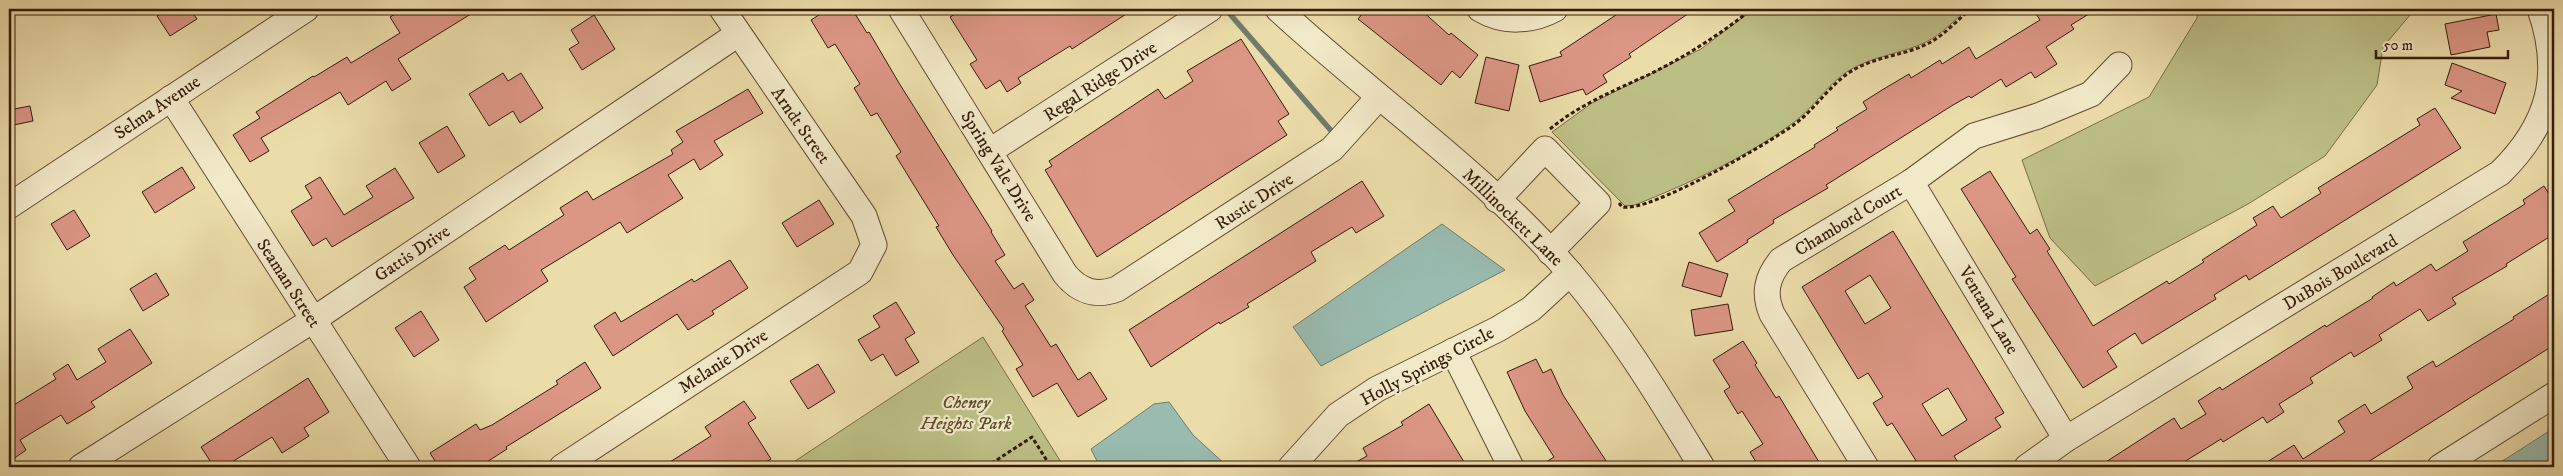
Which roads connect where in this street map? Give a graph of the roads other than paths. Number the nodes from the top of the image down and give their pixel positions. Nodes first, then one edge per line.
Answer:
1 (306, 9) edge
2 (722, 9) edge
3 (900, 9) edge
4 (1210, 9) edge
5 (1278, 9) edge
6 (1480, 9) edge
7 (1555, 9) edge
8 (2540, 9) edge
9 (738, 34) junction
10 (2119, 65) dead end
11 (1379, 97) junction
12 (171, 98) junction
13 (990, 151) junction
14 (1911, 182) junction
15 (1497, 200) junction
16 (9, 206) edge
17 (874, 246) joint
18 (1550, 252) junction
19 (1570, 273) junction
20 (1117, 289) joint
21 (313, 320) junction
22 (1453, 351) junction
23 (2554, 395) edge
24 (2066, 439) junction
25 (81, 467) edge
26 (408, 467) edge
27 (562, 467) edge
28 (1291, 467) edge
29 (1512, 467) edge
30 (1702, 467) edge
31 (1866, 467) edge
32 (2027, 467) edge
33 (2440, 467) edge

1 - 12 street, Selma Avenue
2 - 9 street, Arndt Street
3 - 13 street, Spring Vale Drive
4 - 13 street, Regal Ridge Drive
5 - 11 street, Millinockett Lane
6 - 7 street
8 - 24 street, DuBois Boulevard
9 - 17 street, Arndt Street
9 - 21 street, Gattis Drive
10 - 14 street, Chambord Court
11 - 15 street, Millinockett Lane
11 - 20 street, Rustic Drive
12 - 16 street, Selma Avenue
12 - 21 street, Seaman Street
13 - 20 street, Spring Vale Drive
14 - 24 street, Ventana Lane
14 - 31 street, Chambord Court
15 - 18 street, Millinockett Lane
15 - 18 street
17 - 27 street, Melanie Drive
18 - 19 street, Millinockett Lane
19 - 22 street, Holly Springs Circle
19 - 30 street, Millinockett Lane
21 - 25 street, Gattis Drive
21 - 26 street, Seaman Street
22 - 28 street, Holly Springs Circle
22 - 29 street
23 - 33 street
24 - 32 street, DuBois Boulevard

